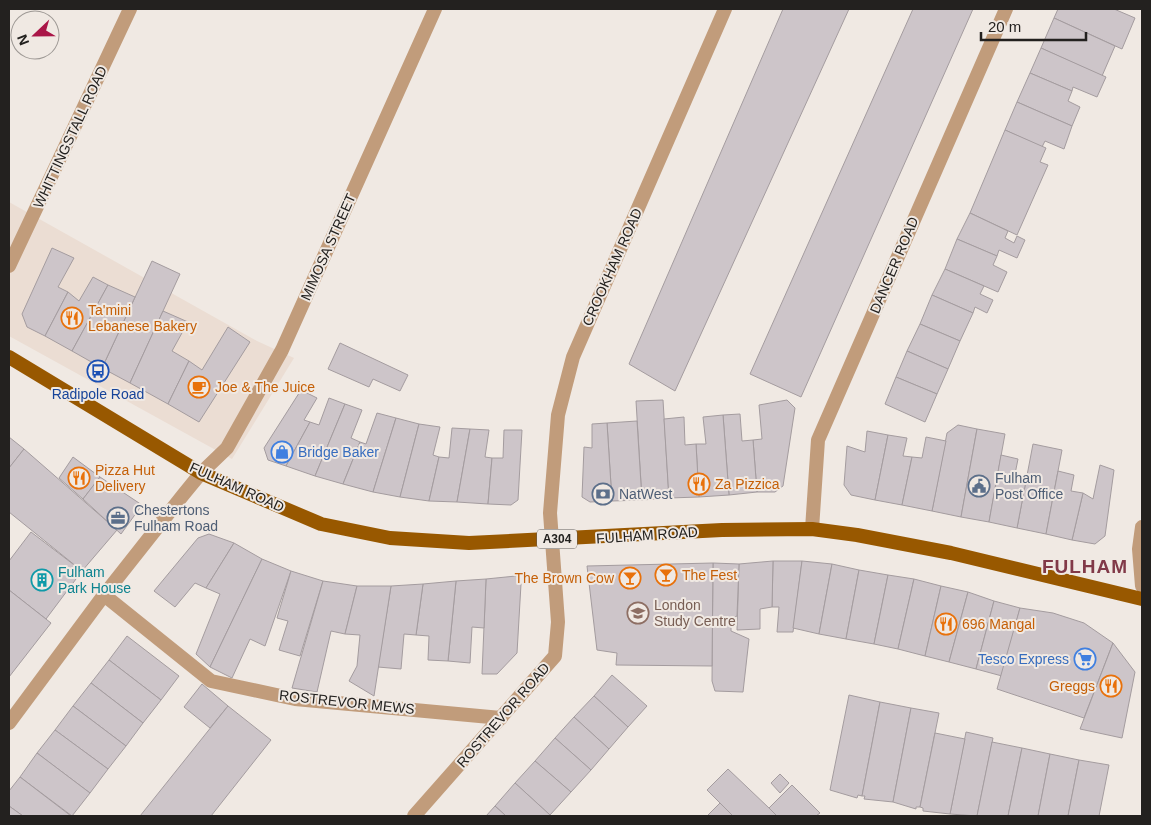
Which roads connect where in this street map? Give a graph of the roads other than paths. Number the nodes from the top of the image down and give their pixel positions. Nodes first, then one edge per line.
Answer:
1 (130, 9) edge
2 (435, 9) edge
3 (725, 9) edge
4 (1006, 9) edge
5 (9, 266) edge
6 (9, 357) edge
7 (201, 473) junction
8 (1142, 527) edge
9 (812, 529) junction
10 (552, 539) junction
11 (1142, 586) edge
12 (104, 595) junction
13 (1142, 598) edge
14 (501, 718) junction
15 (9, 723) edge
16 (414, 816) edge

1 - 5 street, WHITTINGSTALL ROAD
2 - 7 street, MIMOSA STREET
3 - 10 street, CROOKHAM ROAD
4 - 9 street, DANCER ROAD
6 - 7 main road, FULHAM ROAD / A304
7 - 10 main road, FULHAM ROAD / A304
7 - 12 street, MIMOSA STREET
8 - 11 street
9 - 10 main road, FULHAM ROAD / A304
9 - 13 main road, FULHAM ROAD / A304
10 - 14 street, ROSTREVOR ROAD
12 - 14 street, ROSTREVOR MEWS
12 - 15 street, MIMOSA STREET
14 - 16 street, ROSTREVOR ROAD

